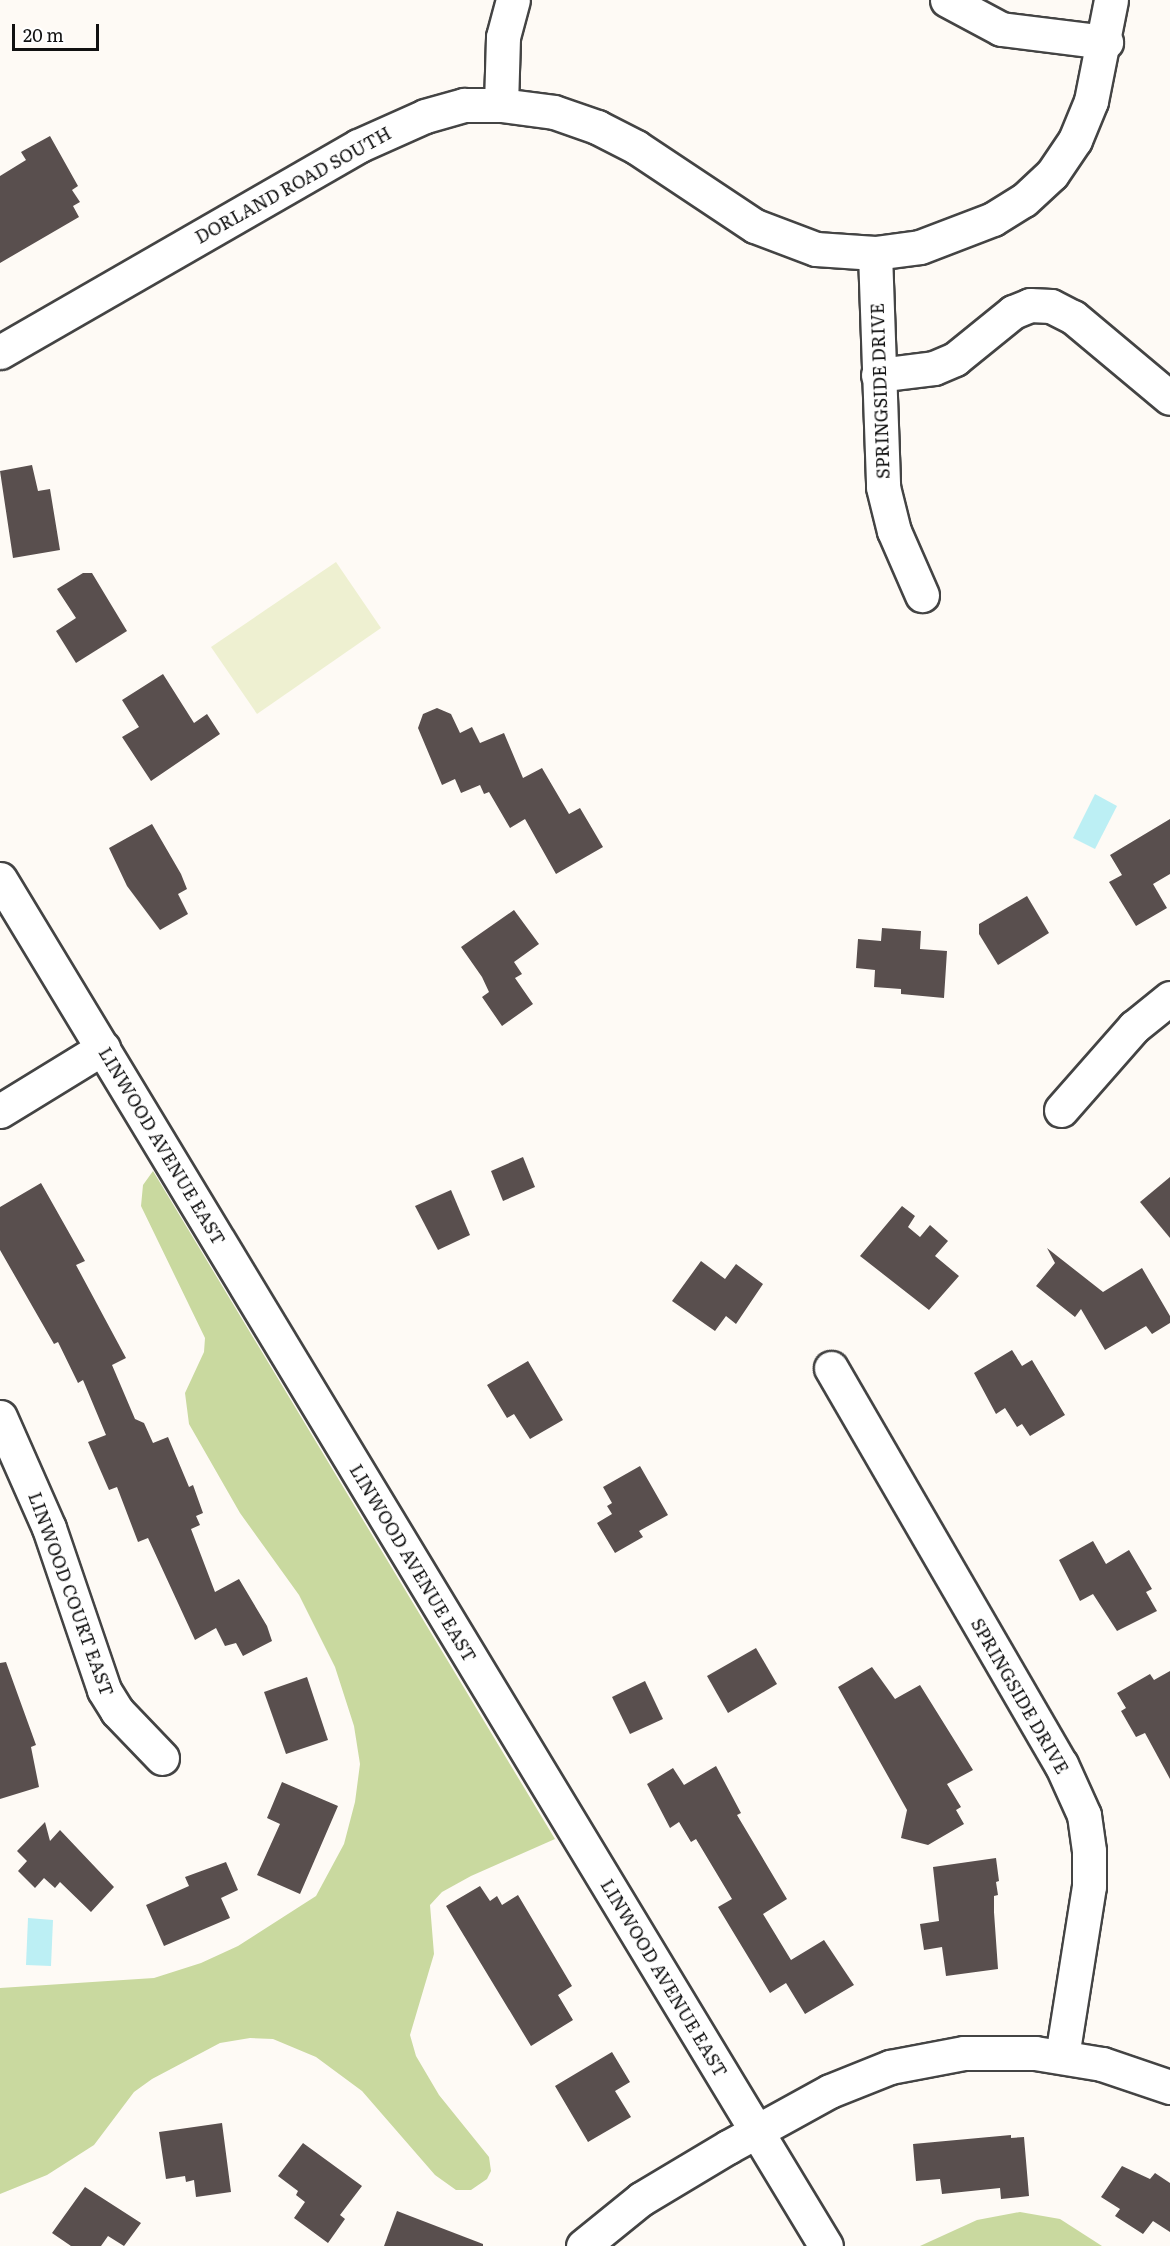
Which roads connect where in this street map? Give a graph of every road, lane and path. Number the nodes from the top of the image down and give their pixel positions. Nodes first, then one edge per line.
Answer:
1 (513, 0) edge
2 (947, 0) edge
3 (1111, 0) edge
4 (1106, 42) junction
5 (501, 105) junction
6 (875, 253) junction
7 (0, 352) edge
8 (878, 375) junction
9 (1170, 398) edge
10 (922, 595) dead end
11 (0, 879) edge
12 (1170, 998) edge
13 (103, 1048) junction
14 (1061, 1110) dead end
15 (0, 1111) edge
16 (831, 1368) dead end
17 (0, 1417) edge
18 (162, 1758) dead end
19 (1062, 2056) junction
20 (1170, 2087) edge
21 (756, 2130) junction
22 (583, 2246) edge
23 (826, 2246) edge

1 - 5 street
2 - 4 street
3 - 4 street, DORLAND ROAD SOUTH
4 - 6 street, DORLAND ROAD SOUTH
5 - 6 street, DORLAND ROAD SOUTH
5 - 7 street, DORLAND ROAD SOUTH
6 - 8 street, SPRINGSIDE DRIVE
8 - 9 street
8 - 10 street, SPRINGSIDE DRIVE
11 - 13 street, LINWOOD AVENUE EAST
12 - 14 street
13 - 15 street
13 - 21 street, LINWOOD AVENUE EAST
16 - 19 street, SPRINGSIDE DRIVE
17 - 18 street, LINWOOD COURT EAST
19 - 20 street
19 - 21 street
21 - 22 street
21 - 23 street, LINWOOD AVENUE EAST

